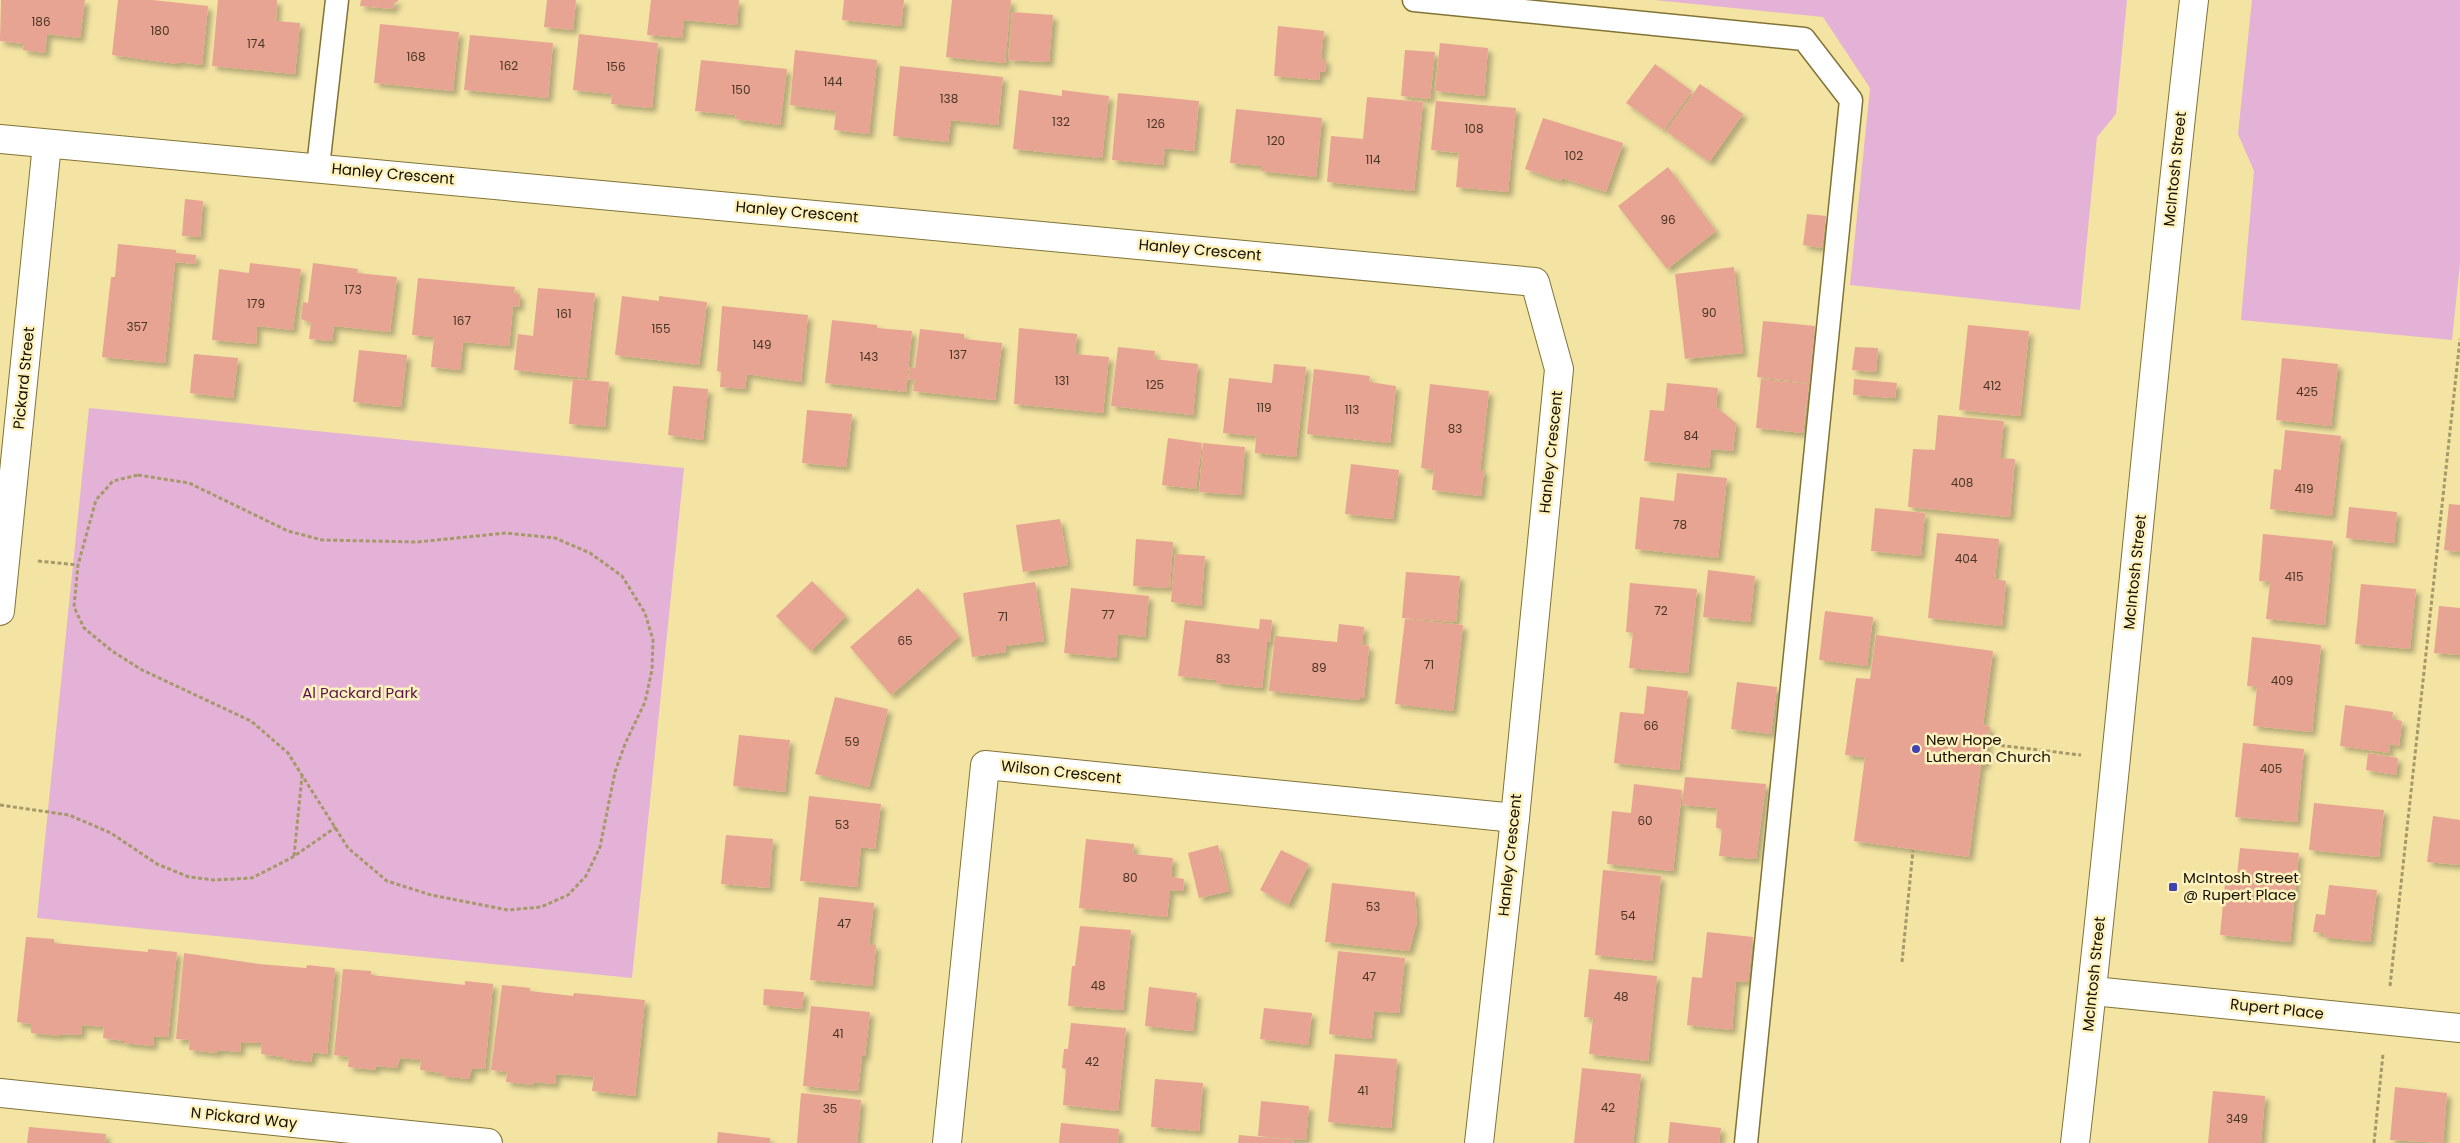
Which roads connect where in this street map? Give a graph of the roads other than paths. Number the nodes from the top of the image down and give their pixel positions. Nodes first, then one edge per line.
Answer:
1 (337, 0) edge
2 (1414, 0) edge
3 (2194, 0) edge
4 (0, 139) edge
5 (47, 144) junction
6 (318, 167) junction
7 (0, 611) edge
8 (1515, 818) junction
9 (2093, 991) junction
10 (2460, 1028) edge
11 (0, 1093) edge
12 (488, 1143) edge
13 (947, 1143) edge
14 (1480, 1143) edge
15 (1746, 1143) edge
16 (2075, 1143) edge

1 - 6 lane
2 - 15 lane
3 - 9 street, McIntosh Street
4 - 5 street, Hanley Crescent
5 - 6 street, Hanley Crescent
5 - 7 street, Pickard Street
6 - 8 street, Hanley Crescent
8 - 13 street, Wilson Crescent
8 - 14 street, Hanley Crescent
9 - 10 street, Rupert Place
9 - 16 street, McIntosh Street
11 - 12 street, N Pickard Way

